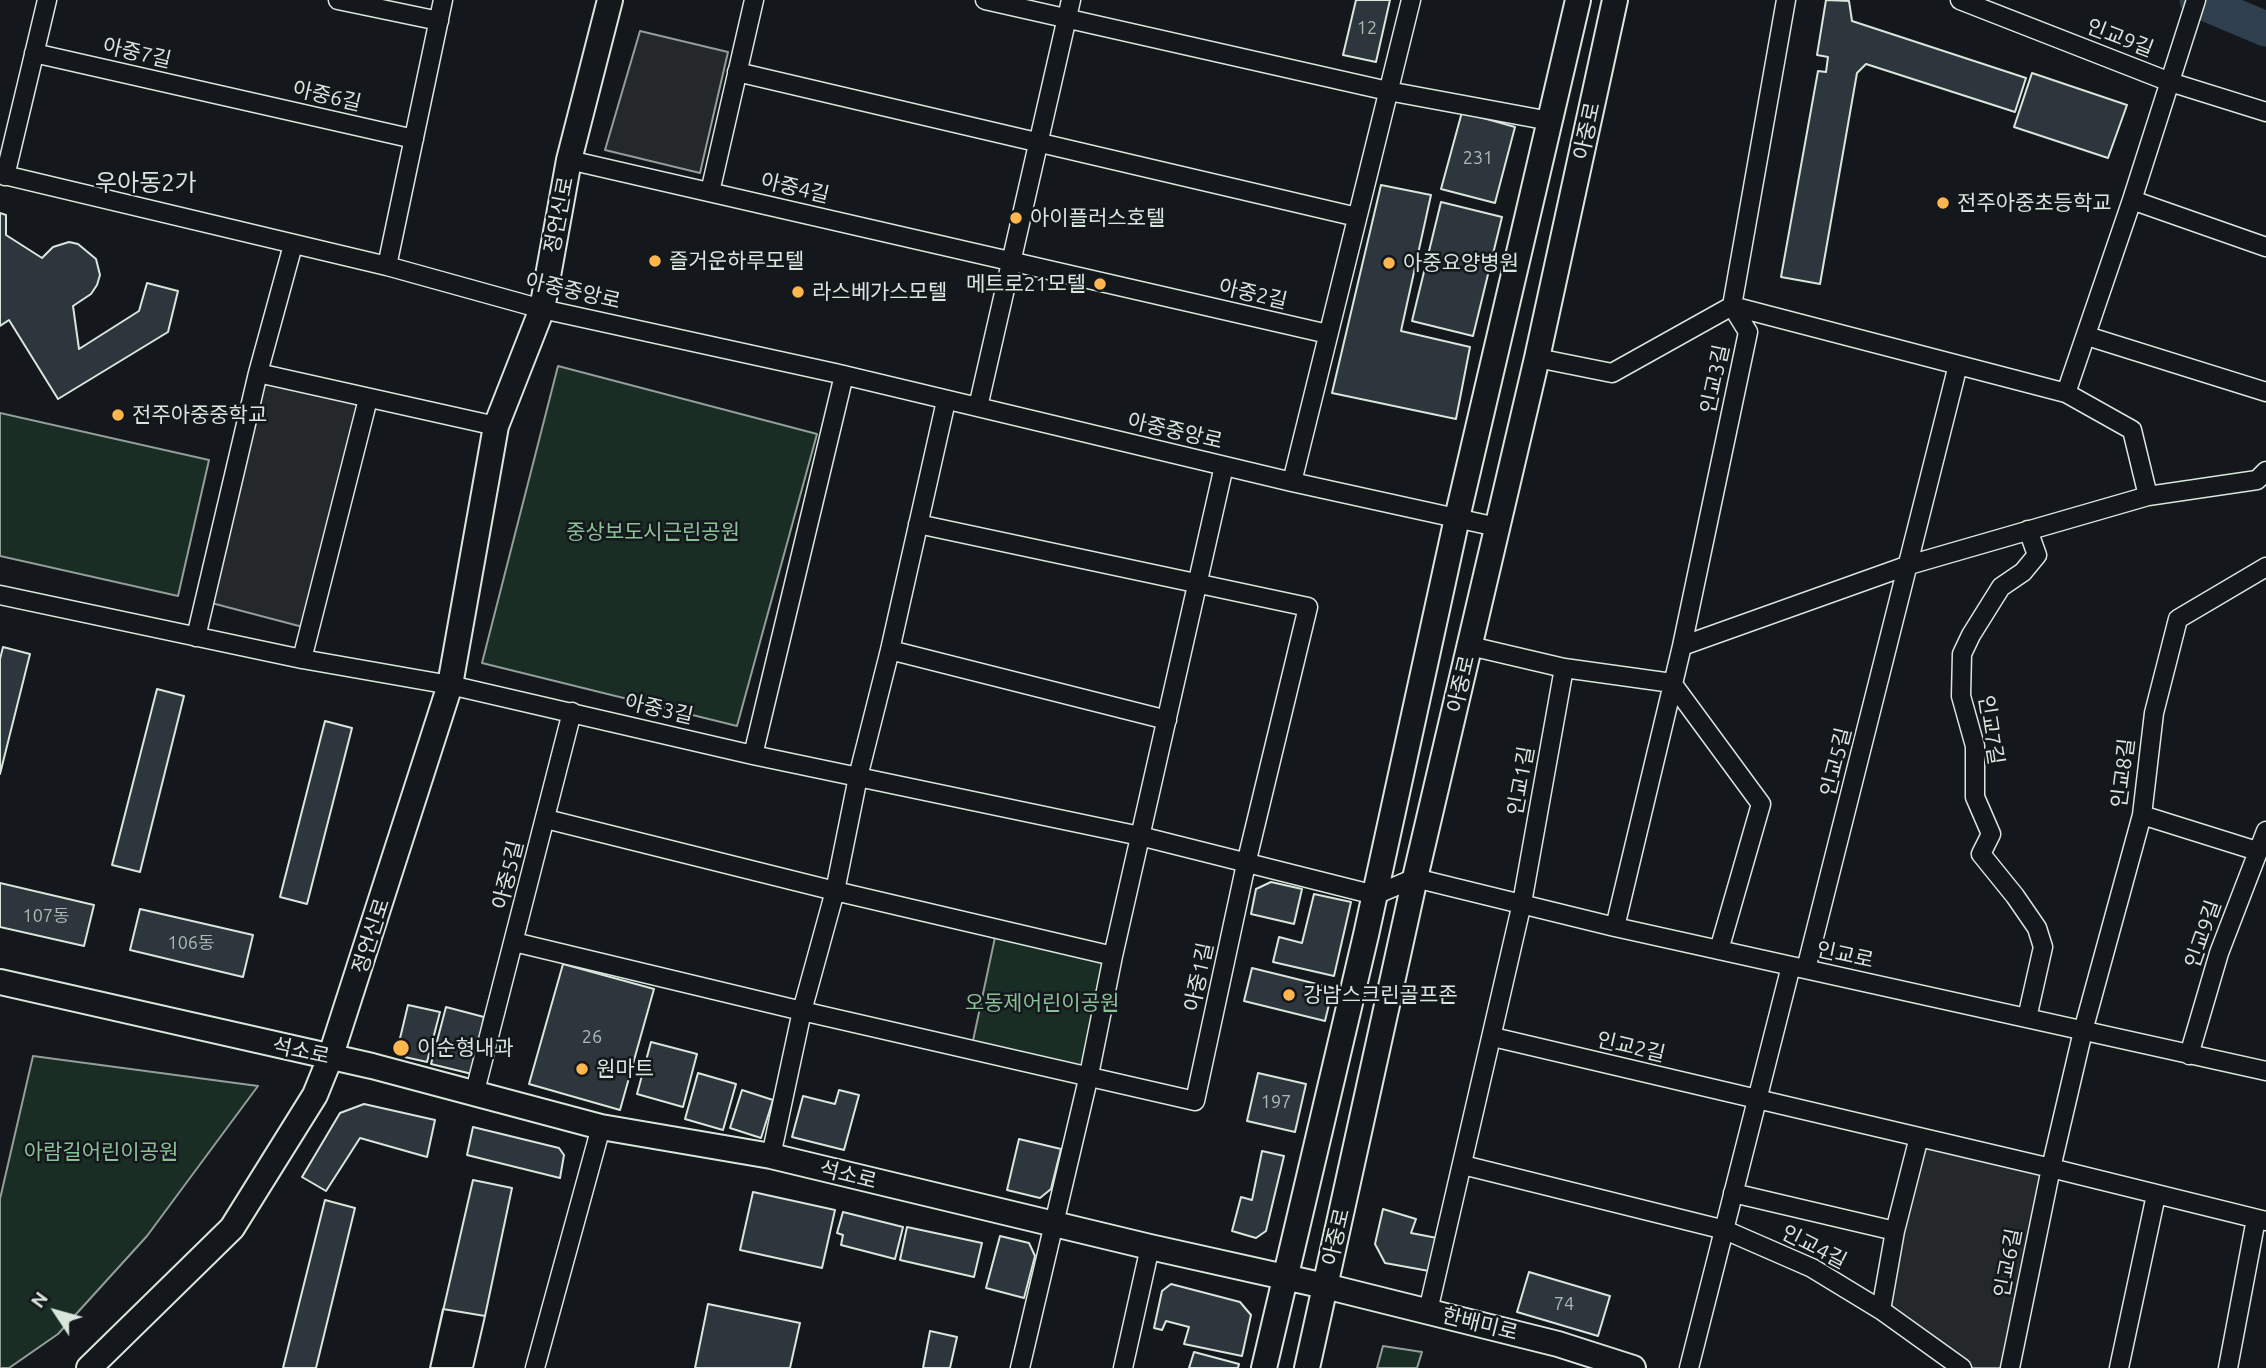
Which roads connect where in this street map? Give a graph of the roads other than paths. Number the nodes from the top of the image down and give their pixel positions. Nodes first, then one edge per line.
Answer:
1 (47, 0) edge
2 (338, 0) edge
3 (443, 0) edge
4 (610, 0) edge
5 (754, 0) edge
6 (985, 0) edge
7 (1071, 0) edge
8 (1411, 0) edge
9 (1578, 0) edge
10 (1615, 0) edge
11 (1786, 0) edge
12 (1961, 0) edge
13 (2196, 0) edge
14 (1066, 18) junction
15 (439, 21) junction
16 (34, 53) junction
17 (737, 72) junction
18 (2170, 82) junction
19 (1388, 92) junction
20 (230, 98) joint
21 (2266, 113) edge
22 (1550, 121) junction
23 (414, 139) junction
24 (1038, 143) junction
25 (569, 160) junction
26 (3, 175) edge
27 (710, 192) junction
28 (2132, 200) junction
29 (1357, 217) junction
30 (293, 245) junction
31 (2266, 247) edge
32 (1011, 261) junction
33 (387, 266) junction
34 (1168, 298) joint
35 (1732, 306) junction
36 (541, 309) junction
37 (1328, 334) junction
38 (2087, 335) junction
39 (1537, 358) junction
40 (1958, 365) junction
41 (258, 373) junction
42 (844, 375) junction
43 (2266, 392) edge
44 (2066, 393) junction
45 (368, 399) junction
46 (946, 401) junction
47 (978, 407) junction
48 (496, 426) junction
49 (1224, 466) junction
50 (2266, 471) edge
51 (1292, 482) junction
52 (2148, 496) junction
53 (1457, 518) junction
54 (918, 524) junction
55 (1497, 527) junction
56 (2028, 530) junction
57 (1909, 565) junction
58 (2266, 567) edge
59 (1197, 585) junction
60 (0, 595) edge
61 (197, 637) junction
62 (1470, 646) junction
63 (1682, 646) junction
64 (890, 650) junction
65 (302, 659) junction
66 (1564, 668) junction
67 (1672, 683) junction
68 (450, 685) junction
69 (572, 712) junction
70 (1167, 720) junction
71 (753, 755) junction
72 (858, 777) junction
73 (2142, 815) junction
74 (546, 819) junction
75 (2266, 831) edge
76 (1140, 836) junction
77 (2257, 851) junction
78 (1247, 863) junction
79 (1415, 877) junction
80 (835, 891) junction
81 (1374, 895) junction
82 (1522, 903) junction
83 (1615, 927) junction
84 (514, 942) junction
85 (1719, 950) junction
86 (1113, 956) junction
87 (1799, 968) junction
88 (0, 982) edge
89 (802, 1012) junction
90 (2027, 1018) junction
91 (2083, 1031) junction
92 (1493, 1037) junction
93 (2189, 1055) junction
94 (330, 1058) junction
95 (2266, 1071) edge
96 (1089, 1075) junction
97 (474, 1095) junction
98 (1759, 1101) junction
99 (601, 1127) junction
100 (1919, 1137) junction
101 (771, 1156) junction
102 (1463, 1165) junction
103 (2051, 1168) junction
104 (1733, 1193) junction
105 (2156, 1195) junction
106 (2261, 1220) edge
107 (1052, 1224) junction
108 (1725, 1230) junction
109 (1895, 1231) junction
110 (1150, 1248) junction
111 (1285, 1277) junction
112 (1325, 1286) junction
113 (1881, 1310) junction
114 (1428, 1311) junction
115 (89, 1368) edge
116 (535, 1368) edge
117 (1020, 1368) edge
118 (1123, 1368) edge
119 (1264, 1368) edge
120 (1307, 1368) edge
121 (1633, 1368) edge
122 (1689, 1368) edge
123 (1962, 1368) edge
124 (2010, 1368) edge
125 (2119, 1368) edge
126 (2228, 1368) edge

1 - 16 street
2 - 15 street
3 - 15 street
4 - 25 street, 정언신로
5 - 17 street
6 - 14 street
7 - 14 street
8 - 19 street
9 - 22 street, 아중로
10 - 39 street, 아중로
11 - 35 street
12 - 18 street, 인교9길
13 - 18 street
14 - 19 street
14 - 24 street
15 - 23 street
16 - 20 street, 아중7길
16 - 26 street
17 - 24 street
17 - 27 street
18 - 21 street, 인교9길
18 - 28 street
19 - 22 street, 아중로
19 - 29 street
20 - 23 street, 아중6길
22 - 53 street, 아중로
23 - 33 street
24 - 29 street
24 - 32 street
25 - 27 street, 아중4길
25 - 36 street, 정언신로
26 - 30 street, 아중중앙로
27 - 32 street, 아중4길
28 - 31 street
28 - 38 street
29 - 37 street
30 - 33 street, 아중중앙로
30 - 41 street
32 - 34 street, 아중4길
32 - 47 street
33 - 36 street, 아중중앙로
34 - 37 street, 아중2길
35 - 39 street
35 - 40 street
35 - 63 street, 인교3길
36 - 42 street, 아중중앙로
36 - 48 street, 정언신로
37 - 51 street
38 - 43 street
38 - 44 street
39 - 55 street, 아중로
40 - 44 street
40 - 57 street, 인교5길
41 - 45 street
41 - 61 street
42 - 46 street, 아중중앙로
42 - 71 street
44 - 52 street
45 - 48 street
45 - 65 street
46 - 47 street, 아중중앙로
46 - 54 street
47 - 49 street, 아중중앙로
48 - 68 street, 정언신로
49 - 51 street, 아중중앙로
49 - 59 street
50 - 52 street
51 - 53 street, 아중중앙로
52 - 56 street
53 - 55 street, 아중중앙로
53 - 81 street, 아중로
54 - 59 street
54 - 64 street
55 - 62 street, 아중로
56 - 57 street
56 - 90 street, 인교7길
57 - 63 street
57 - 87 street, 인교5길
58 - 73 street, 인교8길
59 - 70 street
59 - 78 street
60 - 61 street, 아중3길
61 - 65 street, 아중3길
62 - 66 street
62 - 79 street, 아중로
63 - 67 street, 인교3길
64 - 70 street
64 - 72 street
65 - 68 street, 아중3길
66 - 67 street
66 - 82 street, 인교1길
67 - 83 street, 인교3길
67 - 85 street
68 - 69 street, 아중3길
68 - 94 street, 정언신로
69 - 71 street, 아중3길
69 - 74 street, 아중5길
70 - 76 street
71 - 72 street, 아중3길
72 - 76 street, 아중3길
72 - 80 street
73 - 77 street
73 - 91 street, 인교8길
74 - 80 street, 아중5길
74 - 84 street, 아중5길
75 - 77 street, 인교9길
76 - 78 street
76 - 86 street
77 - 93 street, 인교9길
78 - 81 street
78 - 96 street, 아중1길
79 - 81 street
79 - 82 street, 인교로
79 - 112 street, 아중로
80 - 86 street
80 - 89 street
81 - 111 street, 아중로
82 - 83 street, 인교로
82 - 92 street
83 - 85 street, 인교로
84 - 89 street, 아중5길
84 - 97 street, 아중5길
85 - 87 street, 인교로
86 - 96 street
87 - 90 street, 인교로
87 - 98 street
88 - 94 street, 석소로
89 - 96 street, 아중1길
89 - 101 street
90 - 91 street, 인교로
91 - 93 street, 인교로
91 - 103 street, 인교6길
92 - 98 street, 인교2길
92 - 102 street
93 - 95 street, 인교로
94 - 97 street, 석소로
94 - 115 street, 정언신로
96 - 107 street
97 - 99 street, 석소로
98 - 100 street
98 - 104 street
99 - 101 street, 석소로
99 - 116 street
100 - 103 street
100 - 109 street
101 - 107 street, 석소로
102 - 108 street, 인교4길
102 - 114 street
103 - 105 street
103 - 124 street, 인교6길
104 - 108 street
104 - 109 street, 인교4길
105 - 106 street
105 - 125 street
106 - 126 street
107 - 110 street, 석소로
107 - 117 street
108 - 113 street, 인교4길
108 - 122 street
109 - 113 street
110 - 111 street, 석소로
110 - 118 street
111 - 112 street, 석소로
111 - 119 street, 아중로
112 - 114 street, 한배미로
112 - 120 street, 아중로
113 - 123 street
114 - 121 street, 한배미로

